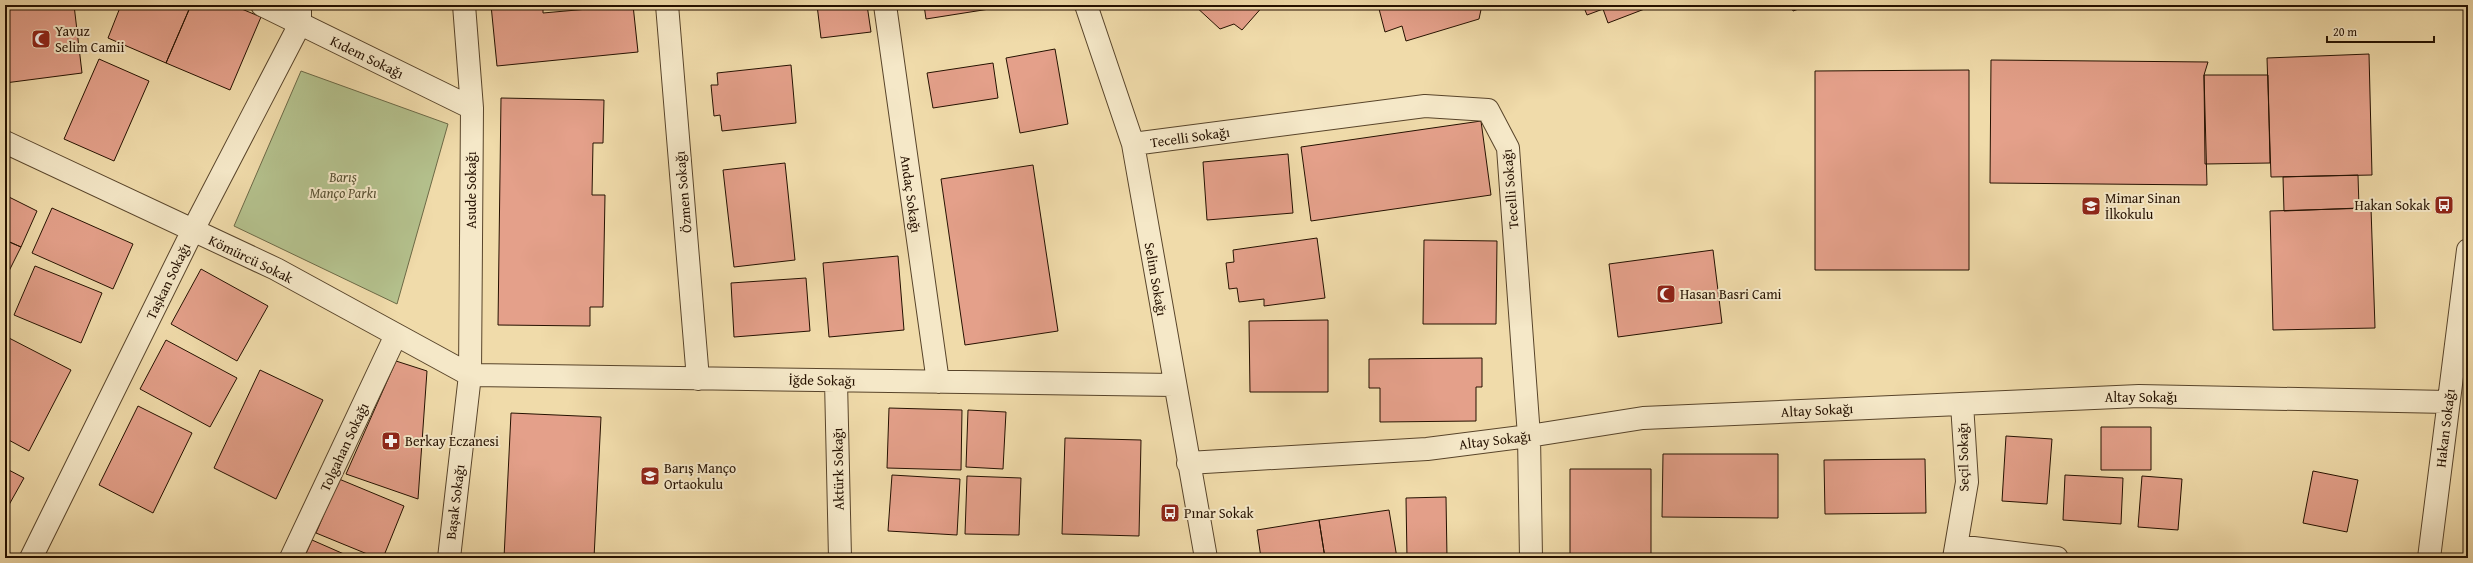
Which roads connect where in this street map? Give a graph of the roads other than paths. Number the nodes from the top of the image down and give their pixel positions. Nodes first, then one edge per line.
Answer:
1 (262, 5) edge
2 (464, 5) edge
3 (667, 5) edge
4 (885, 5) edge
5 (1086, 5) edge
6 (300, 15) edge
7 (472, 108) junction
8 (5, 142) edge
9 (1133, 144) junction
10 (193, 230) junction
11 (2468, 250) edge
12 (396, 335) junction
13 (2462, 349) edge
14 (470, 375) junction
15 (698, 378) junction
16 (836, 381) junction
17 (938, 382) junction
18 (1174, 385) junction
19 (2448, 402) junction
20 (1962, 404) junction
21 (1528, 436) junction
22 (1188, 463) junction
23 (1955, 552) edge
24 (31, 558) edge
25 (291, 558) edge
26 (449, 558) edge
27 (840, 558) edge
28 (1206, 558) edge
29 (1531, 558) edge
30 (2057, 558) edge
31 (2429, 558) edge

1 - 6 street, Kıdem Sokağı
2 - 7 street, Asude Sokağı
3 - 15 street, Özmen Sokağı
4 - 17 street, Andaç Sokağı
5 - 9 street, Selim Sokağı
6 - 7 street, Kıdem Sokağı
6 - 10 street, Taşkan Sokağı
7 - 14 street, Asude Sokağı
8 - 10 street, Kömürcü Sokak
9 - 18 street, Selim Sokağı
9 - 21 street, Tecelli Sokağı
10 - 12 street, Kömürcü Sokak
10 - 24 street, Taşkan Sokağı
11 - 13 street, Hakan Sokağı
12 - 14 street, Kömürcü Sokak
12 - 25 street, Tolgahan Sokağı
13 - 19 street, Hakan Sokağı
14 - 15 street, İğde Sokağı
14 - 26 street, Başak Sokağı
15 - 16 street, İğde Sokağı
16 - 17 street, İğde Sokağı
16 - 27 street, Aktürk Sokağı
17 - 18 street, İğde Sokağı
18 - 22 street, Selim Sokağı
19 - 20 street, Altay Sokağı
19 - 31 street, Hakan Sokağı
20 - 21 street, Altay Sokağı
20 - 23 street, Seçil Sokağı
21 - 22 street, Altay Sokağı
21 - 29 street, Tecelli Sokağı
22 - 28 street, Selim Sokağı
23 - 30 street

